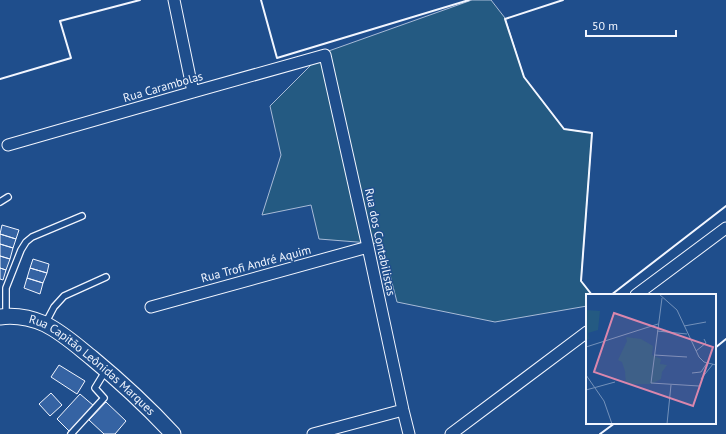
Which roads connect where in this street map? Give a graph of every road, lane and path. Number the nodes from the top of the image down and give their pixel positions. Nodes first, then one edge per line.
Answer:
1 (174, 0) edge
2 (325, 55) joint
3 (193, 92) junction
4 (8, 145) dead end
5 (8, 197) dead end
6 (0, 202) edge
7 (82, 216) dead end
8 (726, 228) edge
9 (368, 247) junction
10 (106, 277) dead end
11 (637, 294) edge
12 (151, 307) dead end
13 (3, 316) edge
14 (45, 324) junction
15 (586, 333) edge
16 (106, 370) junction
17 (402, 410) junction
18 (71, 434) edge
19 (173, 434) edge
20 (313, 434) edge
21 (409, 434) edge
22 (452, 434) edge

1 - 3 street
2 - 3 street, Rua Carambolas
2 - 9 street, Rua dos Contabilistas
3 - 4 street, Rua Carambolas
5 - 6 lane
7 - 13 lane
8 - 11 street
9 - 12 street, Rua Trofi André Aquim
9 - 17 street, Rua dos Contabilistas
10 - 14 lane
13 - 14 main road, Rua Capitão Leônidas Marques
14 - 16 main road, Rua Capitão Leônidas Marques
15 - 22 street
16 - 18 lane
16 - 19 main road, Rua Capitão Leônidas Marques
17 - 20 street
17 - 21 street, Rua dos Contabilistas

